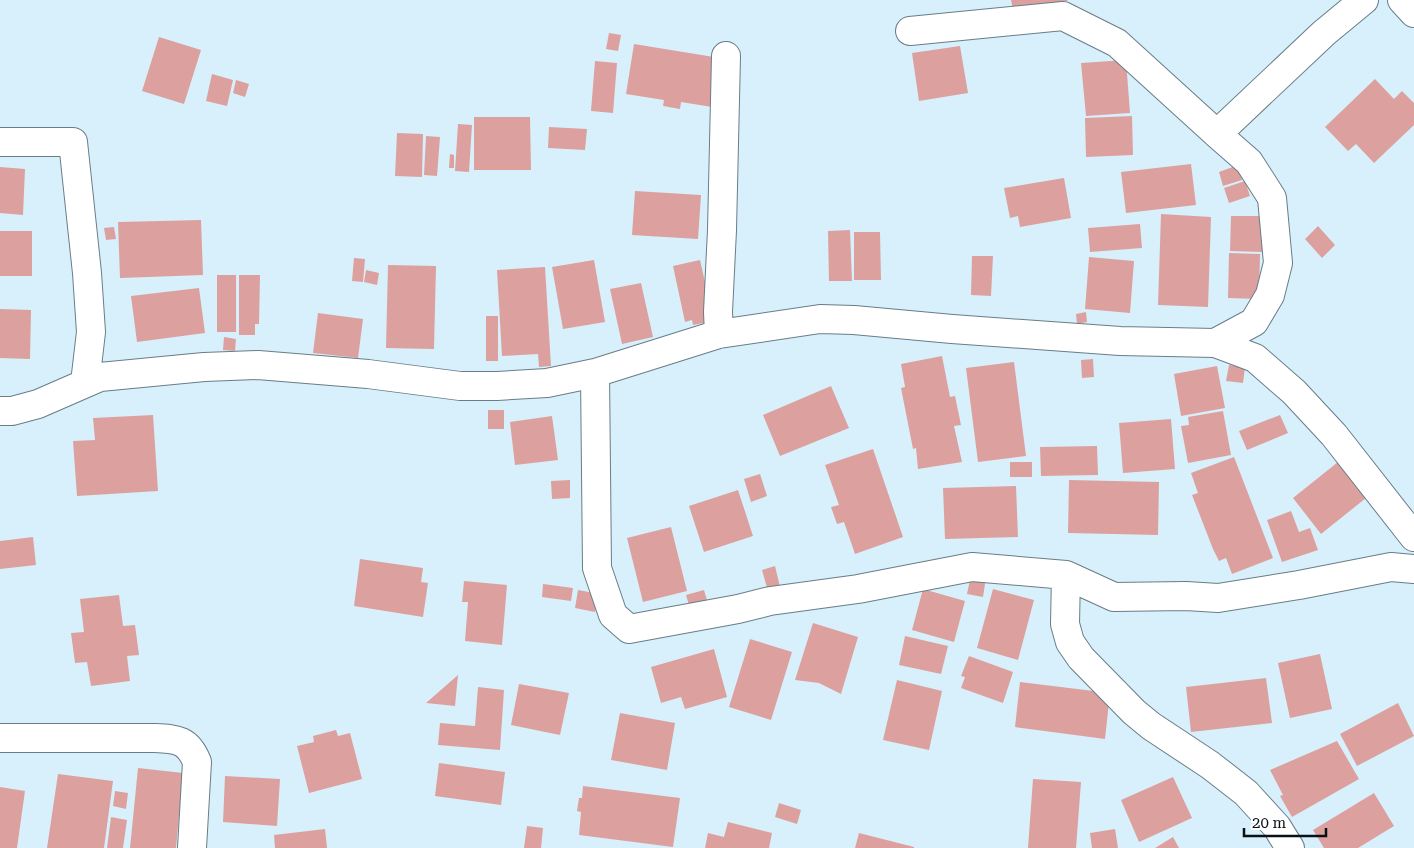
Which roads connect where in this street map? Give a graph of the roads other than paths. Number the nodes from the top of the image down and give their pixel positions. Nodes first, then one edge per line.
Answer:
1 (1364, 0) edge
2 (1402, 0) edge
3 (1414, 13) edge
4 (910, 31) dead end
5 (726, 56) dead end
6 (1217, 134) junction
7 (0, 142) edge
8 (719, 334) junction
9 (1215, 342) junction
10 (595, 373) junction
11 (85, 383) junction
12 (0, 411) edge
13 (1414, 537) edge
14 (1414, 569) edge
15 (1066, 575) junction
16 (0, 738) edge
17 (192, 848) edge
18 (1290, 848) edge

1 - 6 street
2 - 3 street
4 - 6 street
5 - 8 street
6 - 9 street
7 - 11 street
8 - 9 street
8 - 10 street
9 - 13 street
10 - 11 street
10 - 15 street
11 - 12 street
14 - 15 street
15 - 18 street
16 - 17 street

